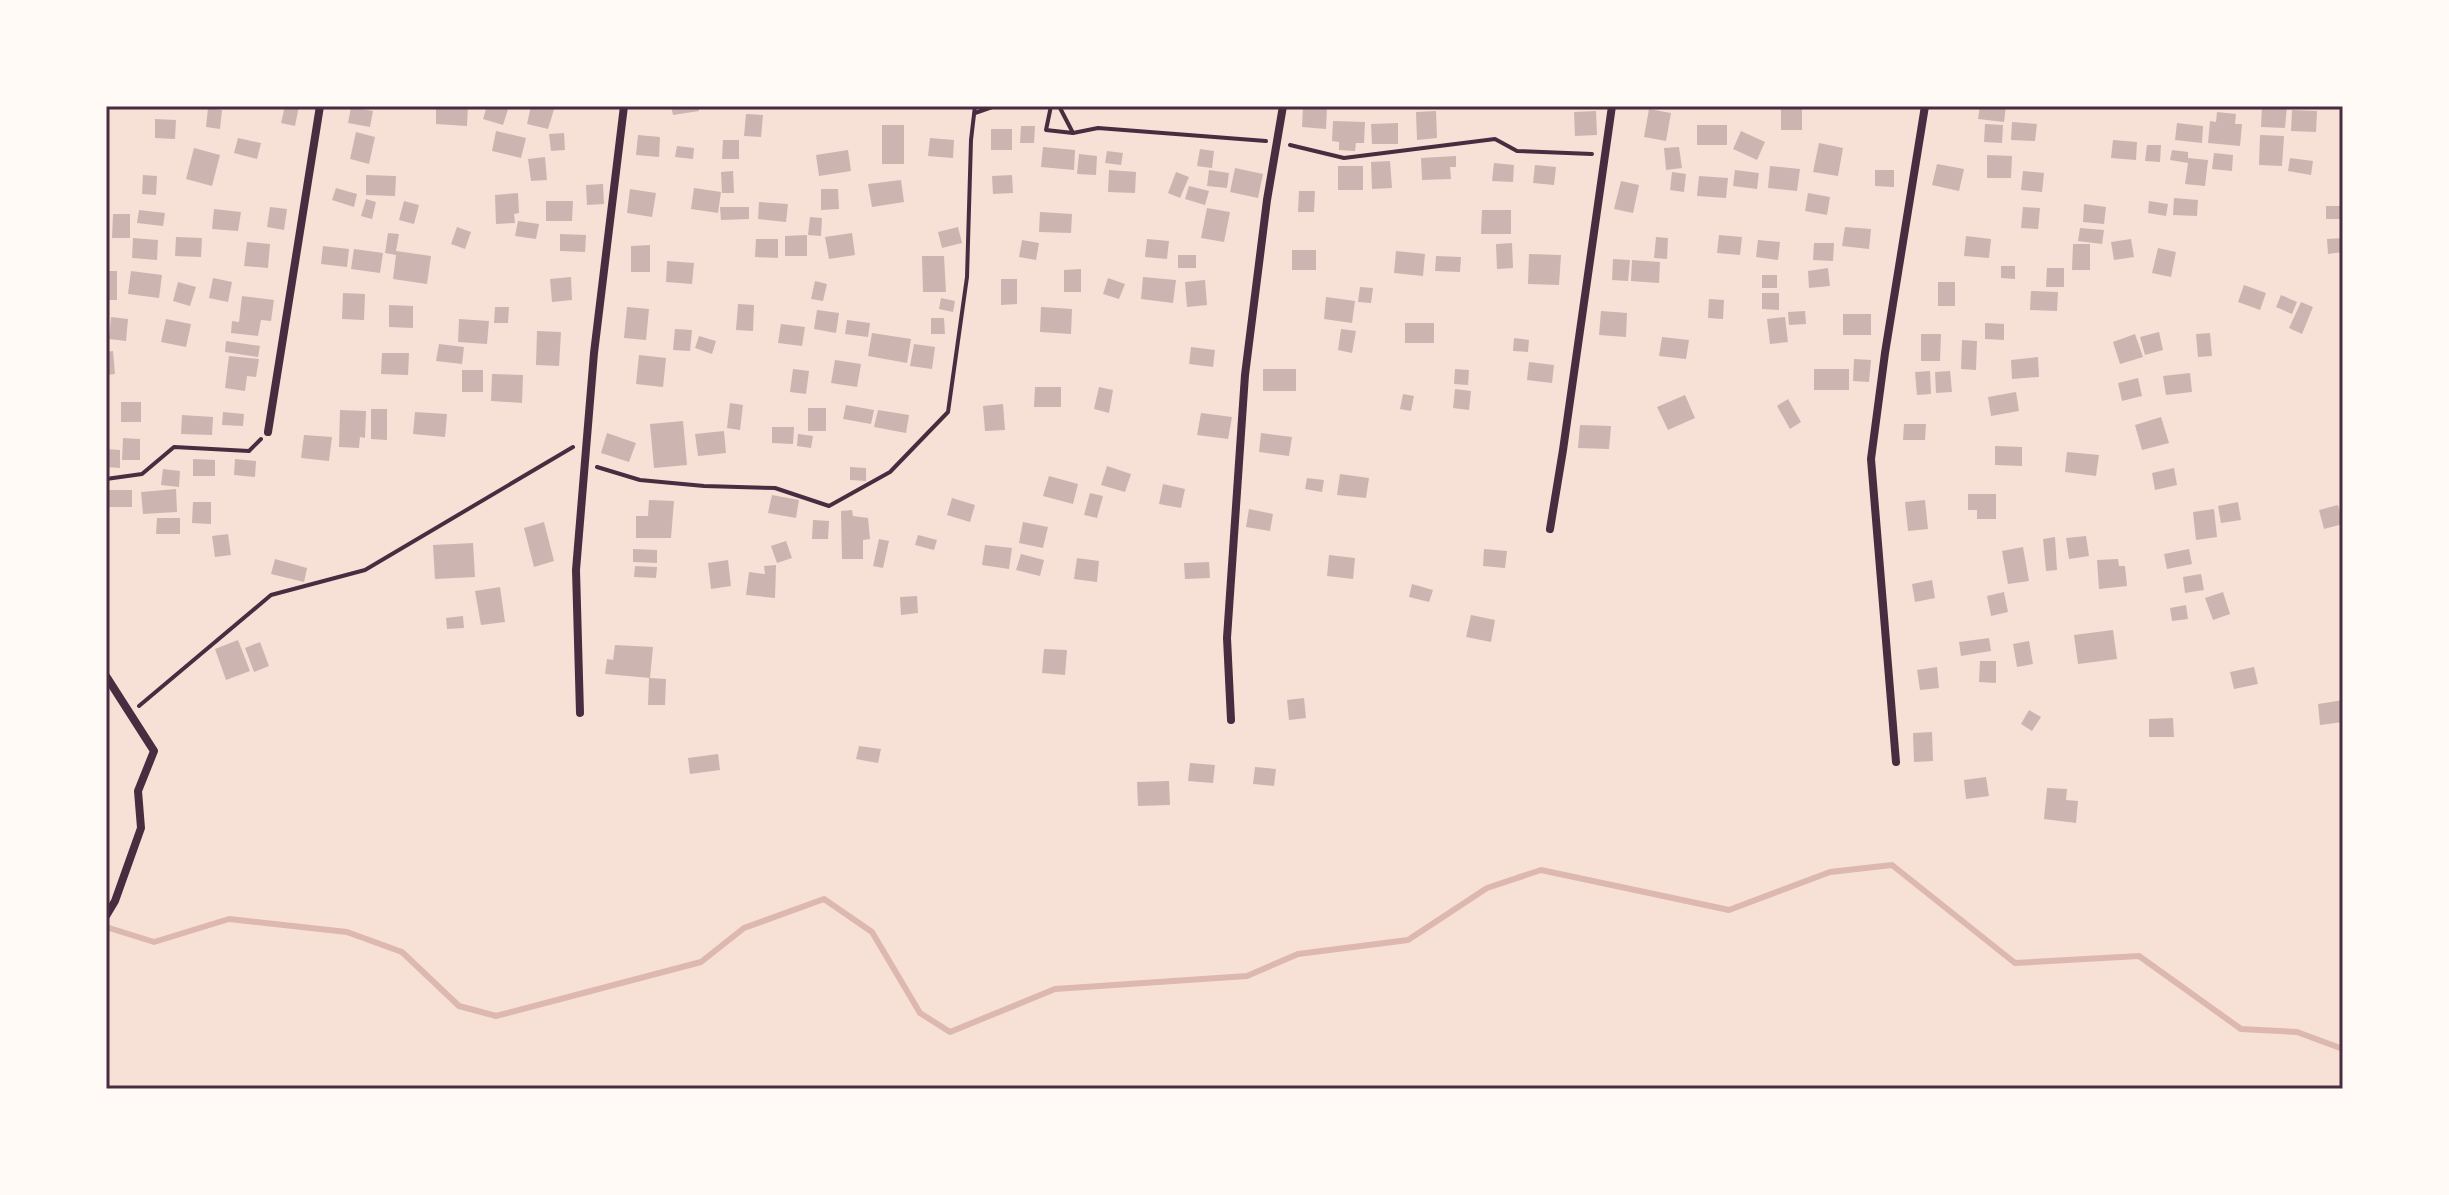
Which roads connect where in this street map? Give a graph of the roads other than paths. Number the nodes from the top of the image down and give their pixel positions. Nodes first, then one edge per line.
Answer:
1 (320, 106) edge
2 (624, 106) edge
3 (1283, 106) edge
4 (1612, 106) edge
5 (1925, 106) edge
6 (268, 432) road end
7 (1550, 529) dead end
8 (106, 676) edge
9 (580, 713) dead end
10 (1231, 720) dead end
11 (1896, 762) dead end
12 (106, 916) edge

1 - 6 street
2 - 9 street
3 - 10 street
4 - 7 street
5 - 11 street
8 - 12 street

